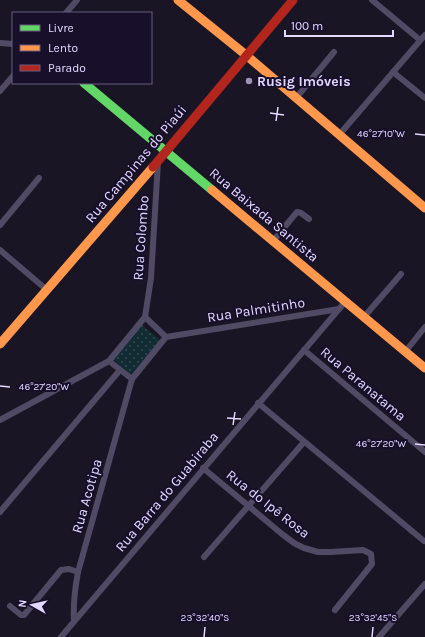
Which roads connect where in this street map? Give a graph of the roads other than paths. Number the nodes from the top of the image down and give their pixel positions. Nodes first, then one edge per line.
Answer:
1 (77, 0) edge
2 (178, 0) edge
3 (293, 0) edge
4 (372, 0) edge
5 (67, 12) edge
6 (425, 35) edge
7 (420, 40) junction
8 (0, 43) edge
9 (12, 44) edge
10 (334, 52) dead end
11 (246, 55) junction
12 (393, 72) junction
13 (12, 77) edge
14 (85, 84) edge
15 (0, 91) edge
16 (296, 98) junction
17 (425, 98) edge
18 (339, 134) junction
19 (166, 150) junction
20 (158, 160) junction
21 (39, 178) dead end
22 (425, 208) edge
23 (309, 219) dead end
24 (0, 225) edge
25 (273, 241) junction
26 (0, 250) edge
27 (400, 274) dead end
28 (47, 290) junction
29 (346, 302) junction
30 (339, 309) junction
31 (146, 317) junction
32 (364, 317) junction
33 (425, 327) edge
34 (166, 336) junction
35 (0, 344) edge
36 (304, 350) junction
37 (405, 352) junction
38 (109, 361) junction
39 (425, 368) edge
40 (120, 370) junction
41 (132, 379) junction
42 (258, 403) junction
43 (0, 420) edge
44 (304, 442) junction
45 (425, 452) edge
46 (203, 468) junction
47 (248, 506) junction
48 (0, 512) edge
49 (424, 541) edge
50 (204, 557) dead end
51 (78, 572) junction
52 (425, 584) edge
53 (10, 606) dead end
54 (335, 610) dead end
55 (74, 620) junction
56 (61, 637) edge
57 (379, 637) edge

1 - 5 street
2 - 11 street
3 - 11 street, Rua Campinas do Piaúi
4 - 7 street
6 - 7 street
7 - 12 street
8 - 9 street
10 - 16 street
11 - 16 street
11 - 19 street, Rua Campinas do Piaúi
12 - 17 street
12 - 18 street
13 - 15 street
14 - 19 street, Rua Baixada Santista
16 - 18 street
18 - 22 street
19 - 20 street, Rua Campinas do Piaúi
19 - 25 street, Rua Baixada Santista
20 - 28 street, Rua Campinas do Piaúi
20 - 31 street, Rua Colombo
21 - 24 street
23 - 25 street
25 - 29 street, Rua Baixada Santista
26 - 28 street
27 - 32 street
28 - 35 street, Rua Campinas do Piaúi
29 - 30 street
29 - 32 street, Rua Baixada Santista
30 - 34 street, Rua Palmitinho
30 - 36 street, Rua Barra do Guabiraba
31 - 34 street
31 - 38 street
32 - 37 street, Rua Baixada Santista
33 - 37 street
34 - 41 street
36 - 42 street, Rua Barra do Guabiraba
36 - 45 street, Rua Paranatama
37 - 39 street, Rua Baixada Santista
38 - 40 street
38 - 43 street
40 - 41 street
40 - 48 street
41 - 51 street, Rua Acotipa
42 - 44 street
42 - 46 street, Rua Barra do Guabiraba
44 - 47 street
44 - 49 street
46 - 47 street, Rua do Ipê Rosa
46 - 55 street, Rua Barra do Guabiraba
47 - 50 street
47 - 54 street, Rua do Ipê Rosa
51 - 53 street
51 - 55 street, Rua Acotipa
52 - 57 street
55 - 56 street, Rua Barra do Guabiraba

